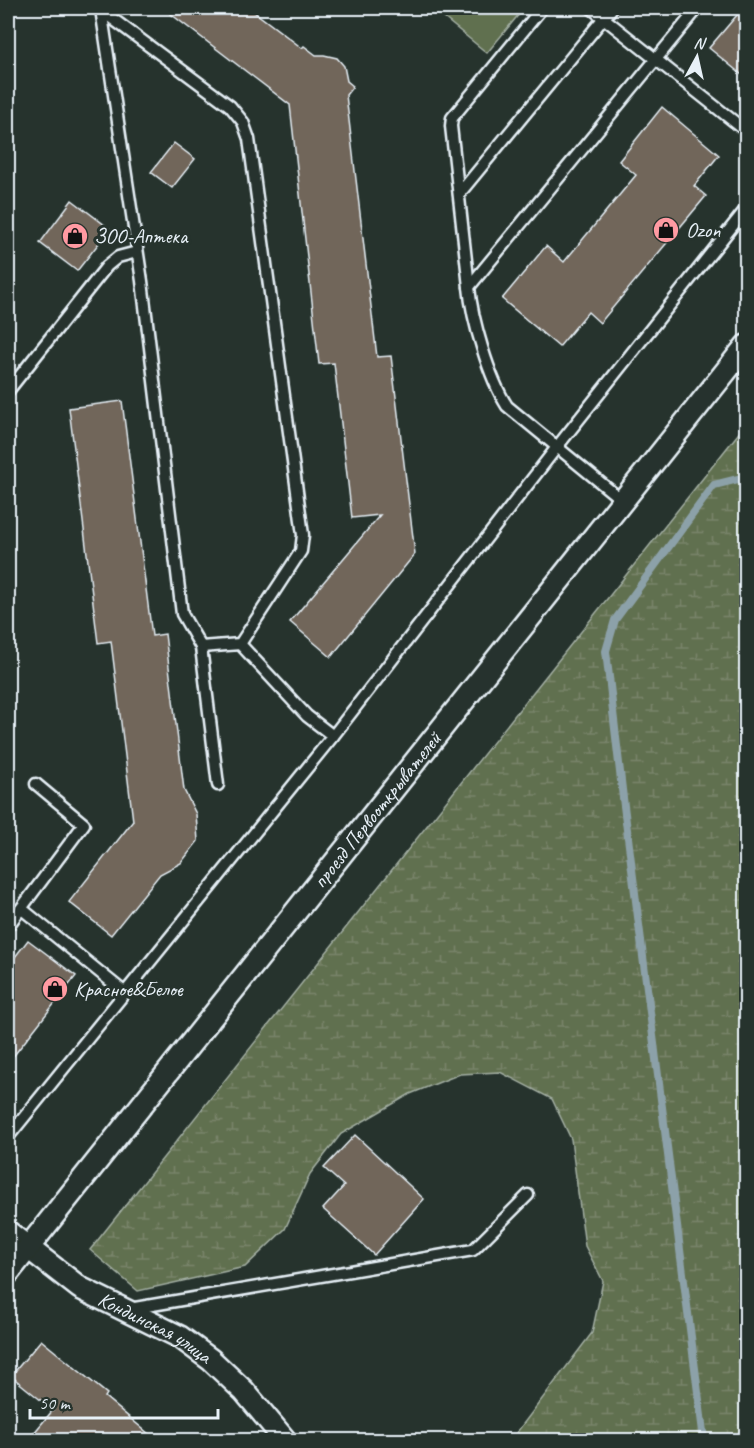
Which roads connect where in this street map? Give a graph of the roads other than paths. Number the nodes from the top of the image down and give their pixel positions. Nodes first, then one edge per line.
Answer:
1 (100, 8) edge
2 (542, 8) edge
3 (591, 8) edge
4 (612, 8) edge
5 (698, 8) edge
6 (604, 18) junction
7 (656, 60) junction
8 (747, 131) edge
9 (459, 194) junction
10 (747, 209) edge
11 (137, 252) junction
12 (469, 287) junction
13 (747, 346) edge
14 (8, 391) edge
15 (557, 447) junction
16 (623, 501) junction
17 (240, 644) junction
18 (201, 647) junction
19 (333, 736) junction
20 (36, 784) dead end
21 (218, 785) dead end
22 (22, 909) junction
23 (8, 926) edge
24 (124, 992) junction
25 (8, 1137) edge
26 (528, 1195) dead end
27 (8, 1232) edge
28 (27, 1248) junction
29 (8, 1273) edge
30 (126, 1309) junction
31 (285, 1440) edge

1 - 11 lane
1 - 17 lane
2 - 9 lane
3 - 6 lane
4 - 6 lane
5 - 7 lane
6 - 7 lane
6 - 9 lane
7 - 8 lane
7 - 12 lane
9 - 12 lane
10 - 15 lane
11 - 14 lane
11 - 18 lane
12 - 15 lane
13 - 16 street, проезд Первооткрывателей
15 - 16 lane
15 - 19 lane
16 - 28 street, проезд Первооткрывателей
17 - 18 lane
17 - 19 lane
18 - 21 lane
19 - 24 lane
20 - 22 lane
22 - 23 lane
22 - 24 lane
24 - 25 lane
26 - 30 lane
27 - 28 street, Кондинская улица
28 - 29 street, проезд Первооткрывателей
28 - 30 street, Кондинская улица
30 - 31 street, Кондинская улица

